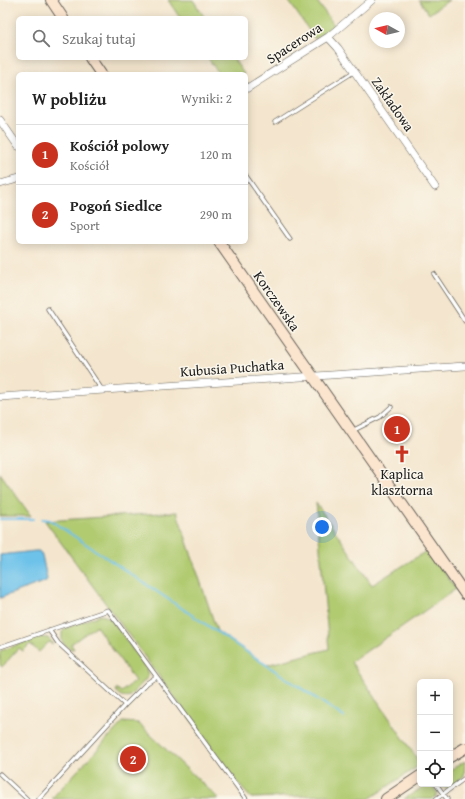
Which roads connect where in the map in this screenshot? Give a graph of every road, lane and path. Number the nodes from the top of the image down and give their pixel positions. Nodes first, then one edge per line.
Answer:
1 (51, 0) edge
2 (372, 0) edge
3 (62, 16) edge
4 (328, 37) junction
5 (91, 60) edge
6 (355, 71) junction
7 (100, 72) edge
8 (248, 88) edge
9 (0, 120) edge
10 (275, 122) dead end
11 (16, 143) edge
12 (248, 179) edge
13 (16, 180) edge
14 (0, 184) edge
15 (435, 187) dead end
16 (290, 239) dead end
17 (220, 244) edge
18 (434, 274) dead end
19 (48, 309) dead end
20 (465, 321) edge
21 (465, 366) edge
22 (313, 377) junction
23 (103, 390) junction
24 (0, 397) edge
25 (391, 407) dead end
26 (351, 432) junction
27 (465, 594) edge
28 (48, 630) junction
29 (0, 647) edge
30 (156, 677) junction
31 (125, 705) junction
32 (465, 748) edge
33 (453, 755) edge
34 (0, 774) edge
35 (417, 778) edge
36 (465, 778) edge
37 (438, 787) edge
38 (443, 793) junction
39 (28, 799) edge
40 (39, 799) edge
41 (246, 799) edge
42 (386, 799) edge
43 (436, 799) edge
44 (447, 799) edge

1 - 3 street
2 - 4 street, Spacerowa
4 - 6 street, Zakładowa
4 - 8 street, Spacerowa
5 - 7 street
6 - 10 lane
6 - 15 street, Zakładowa
9 - 11 street
12 - 16 lane
13 - 14 street
17 - 22 street, Korczewska
18 - 20 lane
19 - 23 lane
21 - 22 street, Kubusia Puchatka
22 - 23 street, Kubusia Puchatka
22 - 26 street, Korczewska
23 - 24 street, Kubusia Puchatka
25 - 26 lane
26 - 27 street, Korczewska
28 - 29 lane
28 - 30 lane
28 - 31 lane
30 - 31 lane
30 - 41 lane
31 - 40 lane
32 - 33 street
34 - 39 lane
35 - 42 street
36 - 38 lane
37 - 38 lane
38 - 43 lane
38 - 44 lane

